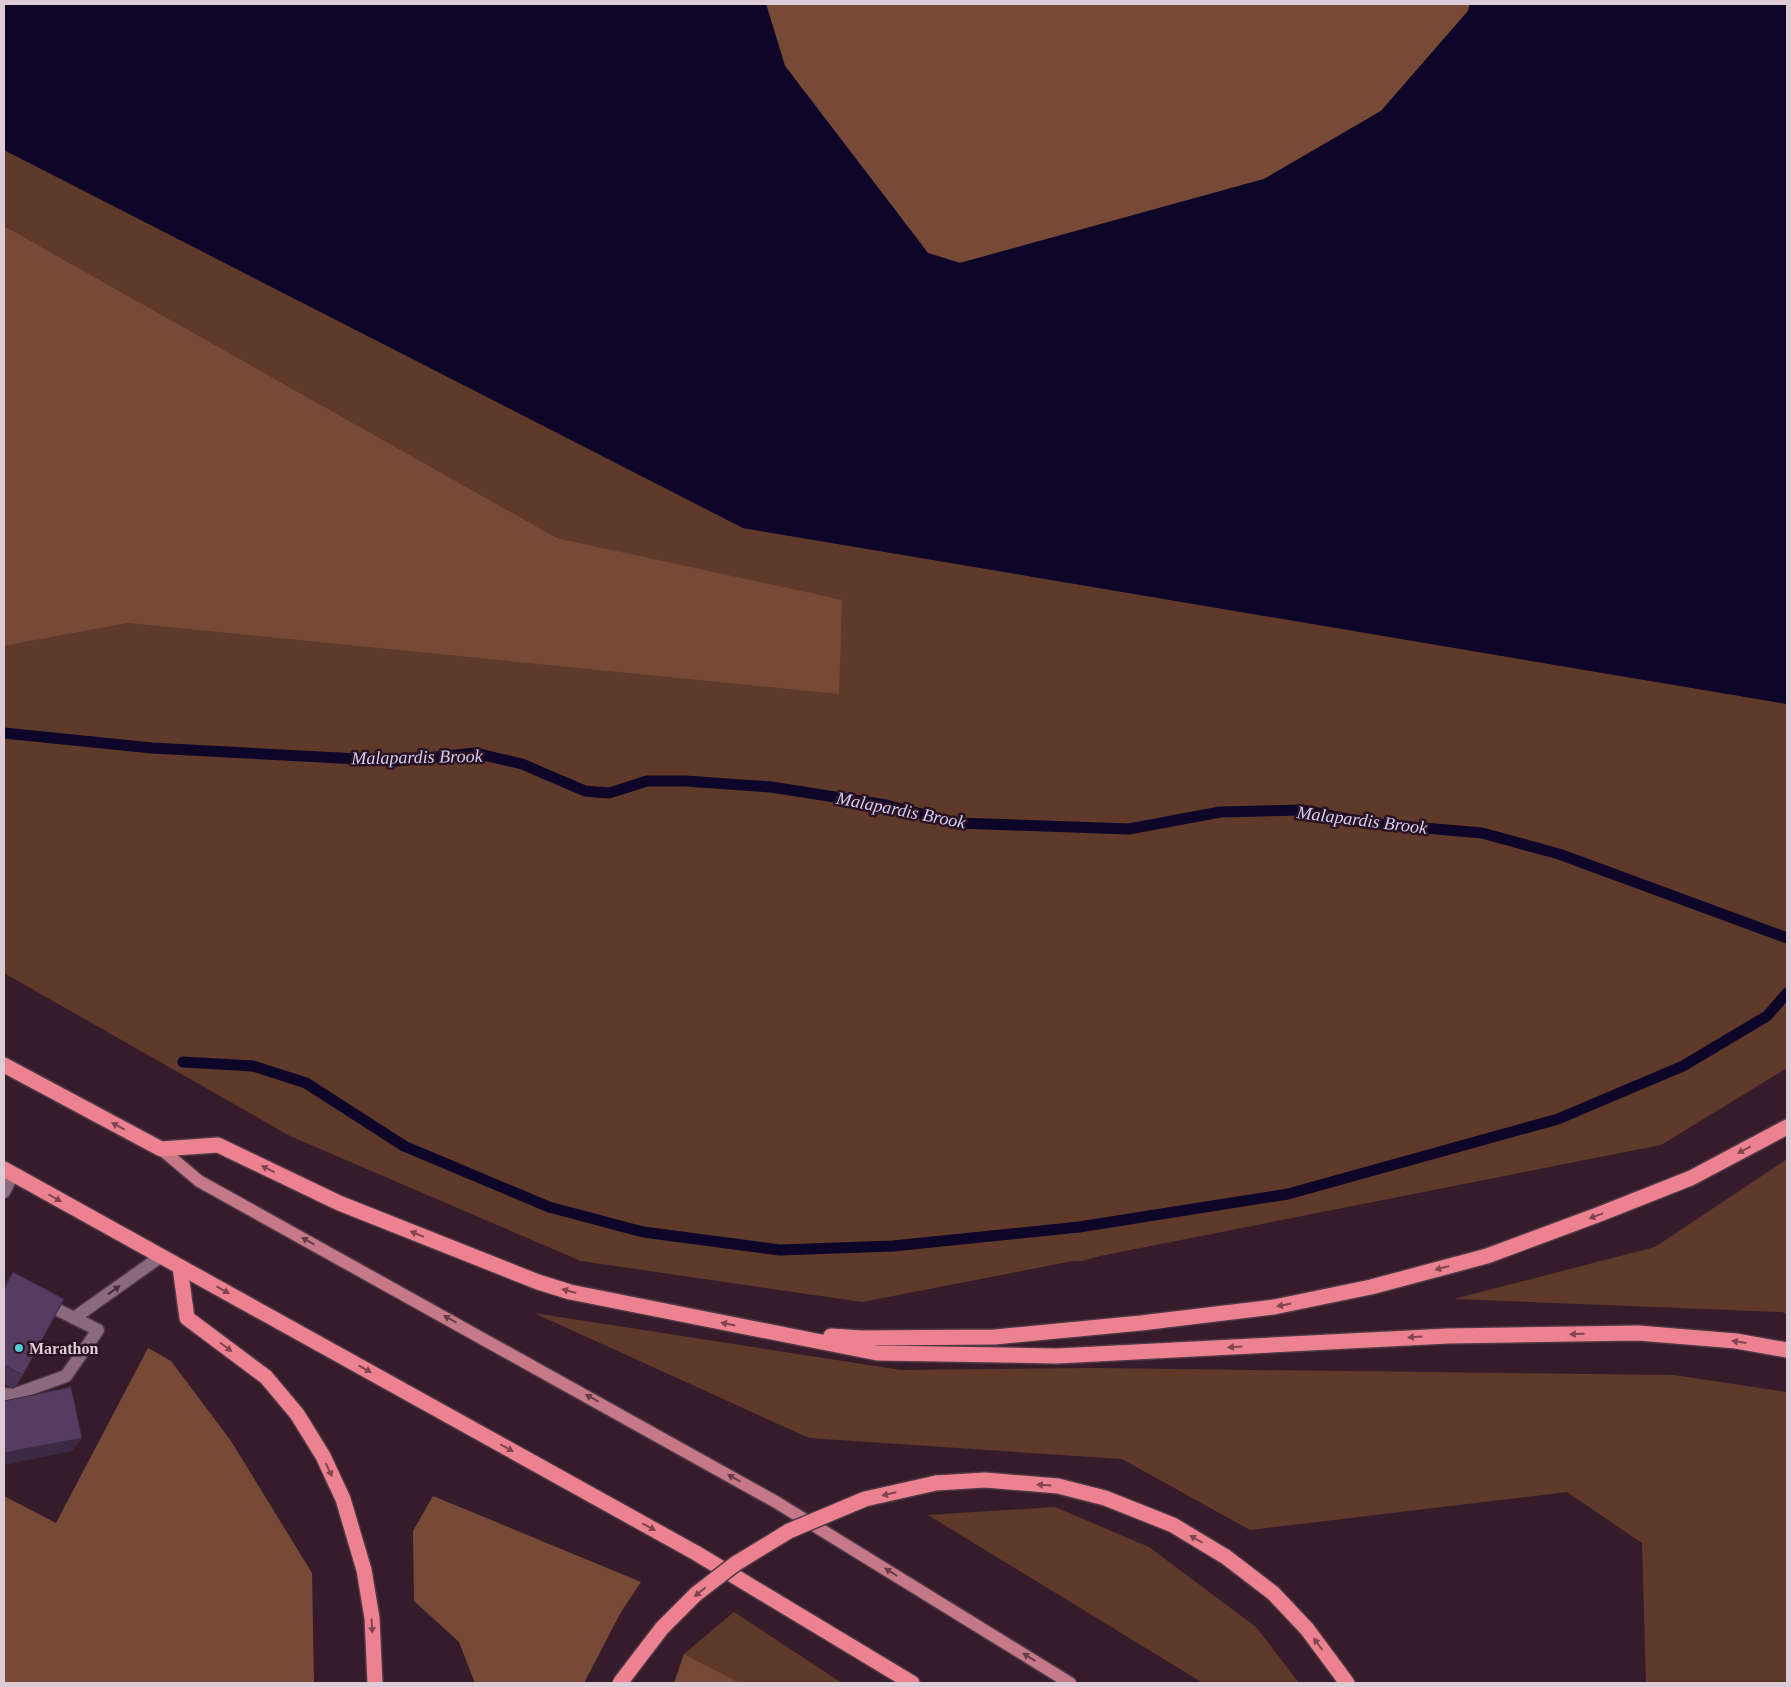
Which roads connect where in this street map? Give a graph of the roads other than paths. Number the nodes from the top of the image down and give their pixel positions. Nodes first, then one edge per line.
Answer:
1 (4, 1066) edge
2 (1787, 1127) edge
3 (160, 1149) junction
4 (8, 1172) edge
5 (4, 1192) edge
6 (160, 1257) junction
7 (180, 1267) junction
8 (30, 1296) edge
9 (74, 1318) junction
10 (776, 1333) junction
11 (1787, 1350) edge
12 (4, 1394) edge
13 (375, 1683) edge
14 (620, 1683) edge
15 (912, 1683) edge
16 (1070, 1683) edge
17 (1348, 1683) edge

3 -> 1 highway
2 -> 10 highway
10 -> 3 highway
16 -> 3 main road
4 - 5 lane
4 -> 6 highway
6 - 7 highway
9 -> 6 lane
7 -> 13 highway
7 -> 15 highway
8 - 9 lane
9 - 12 lane
11 -> 10 highway
17 -> 14 highway, bridge

